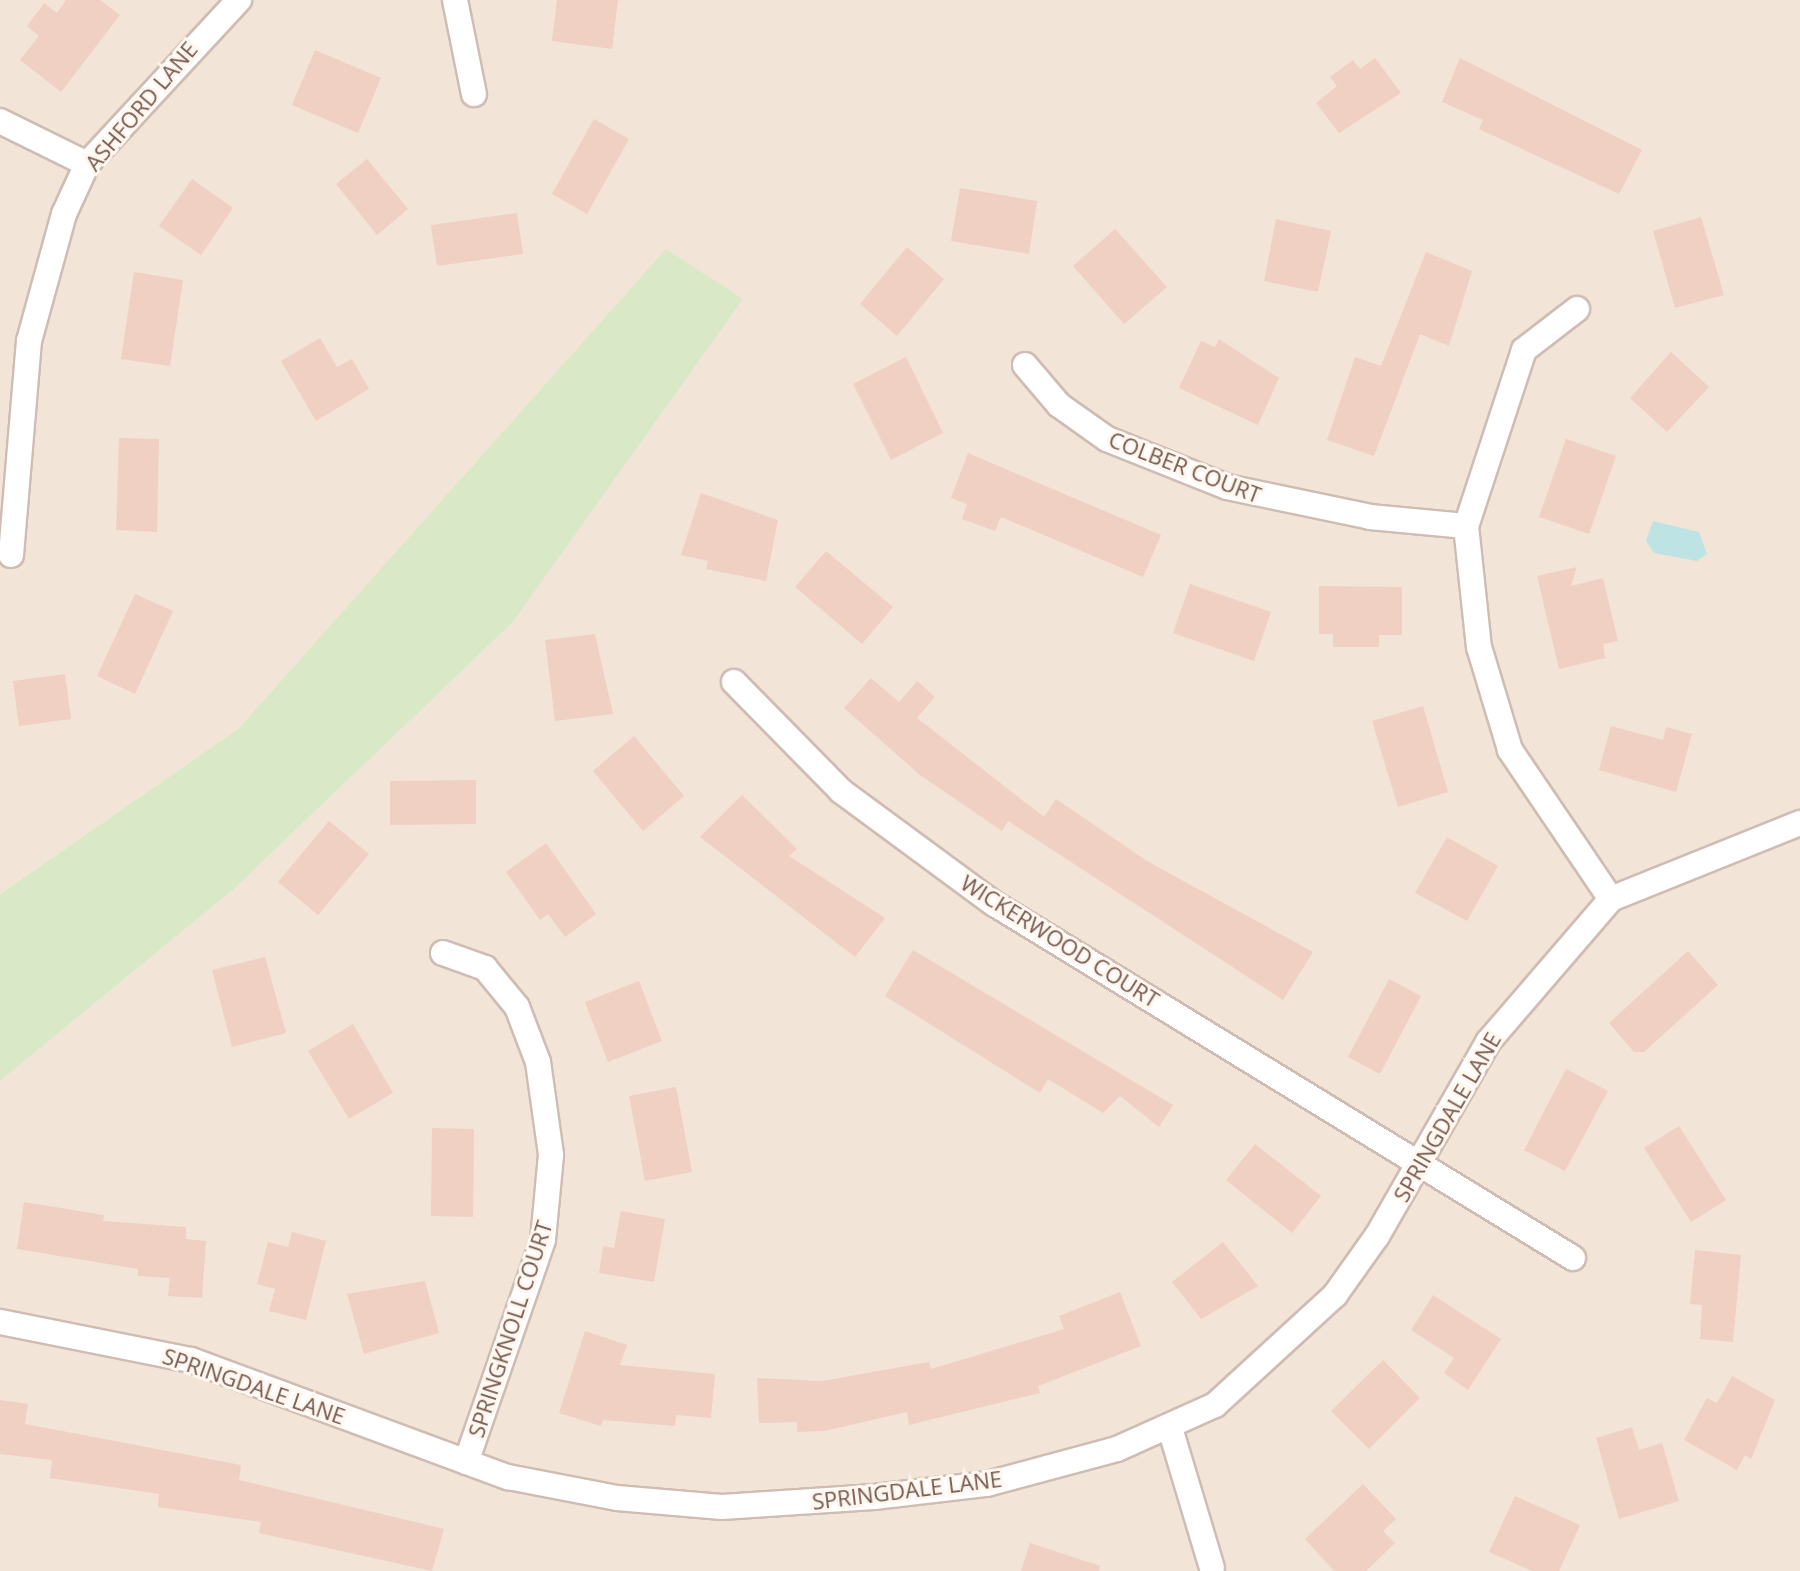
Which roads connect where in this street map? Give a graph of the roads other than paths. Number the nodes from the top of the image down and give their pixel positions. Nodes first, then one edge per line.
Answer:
1 (239, 0) edge
2 (455, 0) edge
3 (474, 94) dead end
4 (0, 121) edge
5 (87, 164) junction
6 (1577, 309) dead end
7 (1025, 365) dead end
8 (1466, 526) junction
9 (11, 555) dead end
10 (734, 682) dead end
11 (1800, 823) edge
12 (1611, 899) junction
13 (443, 953) dead end
14 (1413, 1165) junction
15 (1573, 1258) dead end
16 (0, 1322) edge
17 (1170, 1428) junction
18 (466, 1462) junction
19 (1212, 1568) dead end

1 - 5 street, ASHFORD LANE
2 - 3 street
4 - 5 street
5 - 9 street, ASHFORD LANE
6 - 8 street
7 - 8 street, COLBER COURT
8 - 12 street
10 - 14 street, WICKERWOOD COURT
11 - 12 street, SPRINGDALE LANE
12 - 14 street, SPRINGDALE LANE
13 - 18 street, SPRINGKNOLL COURT
14 - 15 street, WICKERWOOD COURT
14 - 17 street, SPRINGDALE LANE
16 - 18 street, SPRINGDALE LANE
17 - 18 street, SPRINGDALE LANE
17 - 19 street

